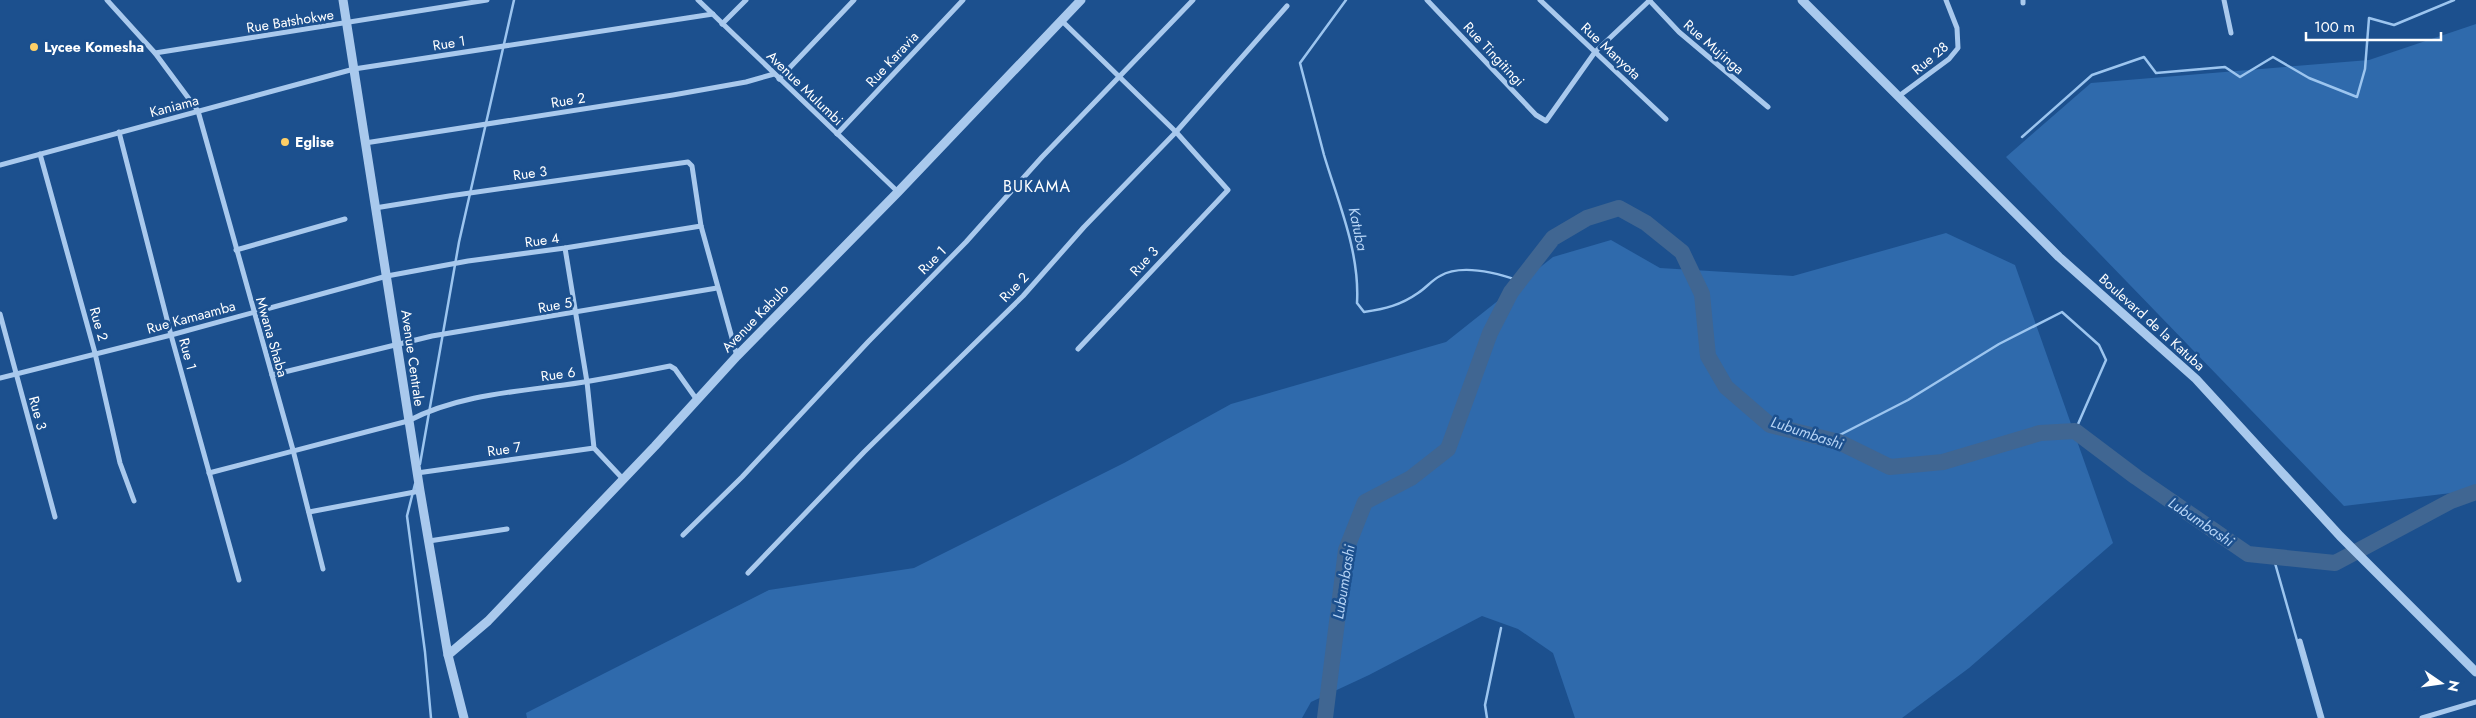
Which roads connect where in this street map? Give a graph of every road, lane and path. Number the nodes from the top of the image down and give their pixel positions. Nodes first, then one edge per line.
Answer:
1 (107, 0) edge
2 (343, 0) edge
3 (487, 0) edge
4 (698, 0) edge
5 (746, 0) edge
6 (854, 0) edge
7 (963, 0) edge
8 (1081, 0) edge
9 (1194, 0) edge
10 (1427, 0) edge
11 (1540, 0) edge
12 (1650, 0) edge
13 (1802, 0) edge
14 (1946, 0) edge
15 (2224, 0) edge
16 (1287, 6) dead end
17 (713, 14) junction
18 (1061, 20) junction
19 (346, 23) junction
20 (722, 24) junction
21 (2231, 33) dead end
22 (1595, 52) junction
23 (155, 53) junction
24 (354, 70) junction
25 (774, 74) junction
26 (1120, 78) junction
27 (779, 79) junction
28 (1899, 96) junction
29 (1768, 107) dead end
30 (198, 111) junction
31 (1666, 119) dead end
32 (118, 132) junction
33 (1176, 132) junction
34 (837, 134) junction
35 (365, 143) junction
36 (40, 154) junction
37 (0, 165) edge
38 (898, 192) junction
39 (375, 208) junction
40 (345, 219) dead end
41 (701, 226) junction
42 (565, 248) junction
43 (236, 250) junction
44 (387, 276) junction
45 (717, 288) junction
46 (253, 311) junction
47 (576, 312) junction
48 (0, 314) edge
49 (172, 335) junction
50 (397, 343) junction
51 (1078, 349) dead end
52 (95, 353) junction
53 (736, 356) junction
54 (16, 374) junction
55 (272, 375) junction
56 (0, 378) edge
57 (587, 382) junction
58 (698, 400) junction
59 (408, 421) junction
60 (594, 448) junction
61 (293, 450) junction
62 (209, 473) junction
63 (417, 473) junction
64 (623, 479) junction
65 (420, 491) junction
66 (134, 501) dead end
67 (309, 512) junction
68 (54, 516) dead end
69 (507, 529) dead end
70 (683, 534) dead end
71 (429, 542) junction
72 (323, 570) dead end
73 (748, 573) dead end
74 (240, 580) dead end
75 (2300, 641) dead end
76 (448, 655) junction
77 (2476, 672) edge
78 (2476, 702) edge
79 (464, 718) edge
80 (2322, 718) edge
81 (2422, 718) edge

1 - 23 street
2 - 19 street, Avenue Centrale
3 - 19 street, Rue Batshokwe
4 - 17 street, Avenue Mulumbi
5 - 20 street
6 - 27 street
7 - 34 street, Rue Karavia
8 - 18 street, Avenue Kabulo
9 - 26 street, Rue 1
10 - 22 street, Rue Tingitingi
11 - 22 street, Rue Manyota
12 - 22 street
12 - 29 street, Rue Mujinga
13 - 28 street, Boulevard de la Katuba
14 - 28 street, Rue 28
15 - 21 street
16 - 33 street, Rue 2
17 - 20 street, Avenue Mulumbi
17 - 24 street, Rue 1
18 - 26 street
18 - 38 street, Avenue Kabulo
19 - 23 street, Rue Batshokwe
19 - 24 street, Avenue Centrale
20 - 25 street, Avenue Mulumbi
22 - 31 street, Rue Manyota
23 - 30 street
24 - 30 street, Kaniama
24 - 35 street, Avenue Centrale
25 - 27 street, Avenue Mulumbi
25 - 35 street, Rue 2
26 - 33 street
26 - 70 street, Rue 1
27 - 34 street, Avenue Mulumbi
28 - 77 street, Boulevard de la Katuba
30 - 32 street, Kaniama
30 - 43 street, Mwana Shaba
32 - 36 street, Kaniama
32 - 49 street, Rue 1
33 - 51 street, Rue 3
33 - 73 street, Rue 2
34 - 38 street, Avenue Mulumbi
35 - 39 street, Avenue Centrale
36 - 37 street, Kaniama
36 - 52 street, Rue 2
38 - 53 street, Avenue Kabulo
39 - 41 street, Rue 3
39 - 44 street, Avenue Centrale
40 - 43 street
41 - 42 street, Rue 4
41 - 45 street
42 - 44 street, Rue 4
42 - 47 street
43 - 46 street, Mwana Shaba
44 - 46 street, Rue Kamaamba
44 - 50 street, Avenue Centrale
45 - 47 street, Rue 5
45 - 53 street
46 - 49 street, Rue Kamaamba
46 - 55 street, Mwana Shaba
47 - 50 street, Rue 5
47 - 57 street
48 - 54 street, Rue 3
49 - 52 street, Rue Kamaamba
49 - 62 street, Rue 1
50 - 55 street, Rue 5
50 - 59 street, Avenue Centrale
52 - 54 street, Rue Kamaamba
52 - 66 street, Rue 2
53 - 58 street, Avenue Kabulo
54 - 56 street, Rue Kamaamba
54 - 68 street, Rue 3
55 - 61 street, Mwana Shaba
57 - 58 street, Rue 6
57 - 59 street, Rue 6
57 - 60 street
58 - 64 street, Avenue Kabulo
59 - 61 street, Rue 6
59 - 63 street, Avenue Centrale
60 - 63 street, Rue 7
60 - 64 street
61 - 62 street, Rue 6
61 - 67 street, Mwana Shaba
62 - 74 street, Rue 1
63 - 65 street, Avenue Centrale
64 - 76 street, Avenue Kabulo
65 - 67 street
65 - 71 street, Avenue Centrale
67 - 72 street, Mwana Shaba
69 - 71 street
71 - 76 street, Avenue Centrale
75 - 80 street
76 - 79 street, Avenue Centrale
78 - 81 street

